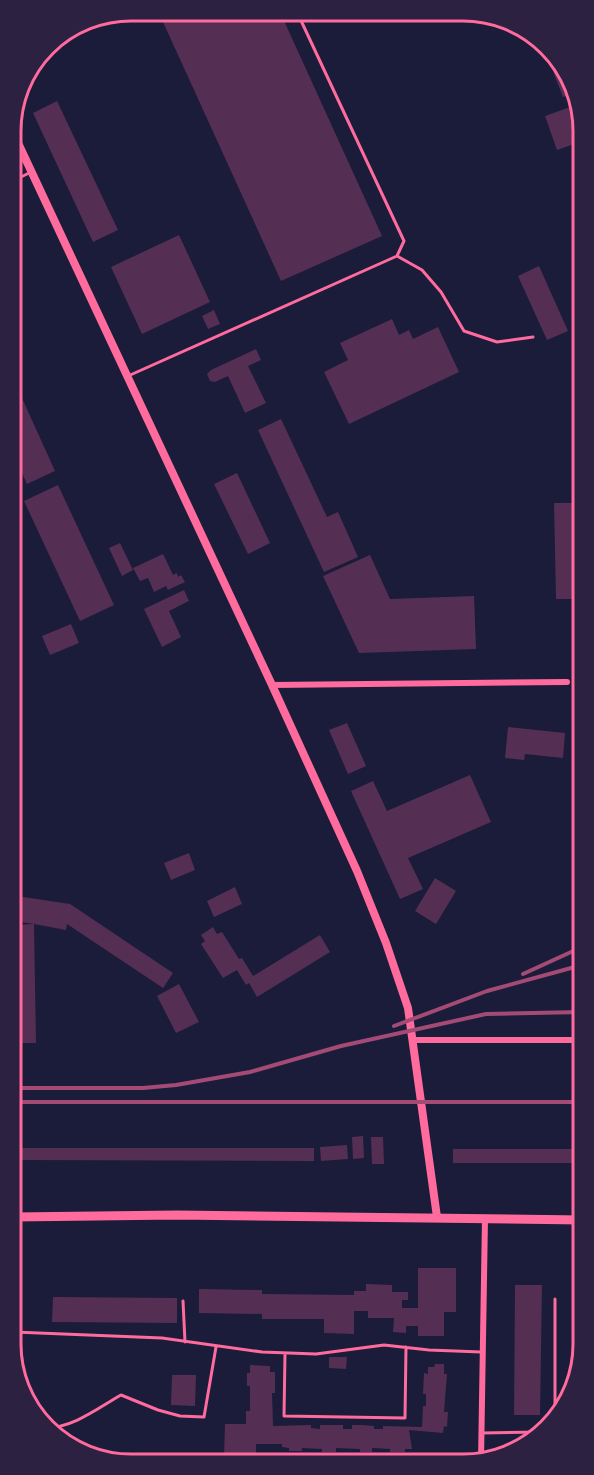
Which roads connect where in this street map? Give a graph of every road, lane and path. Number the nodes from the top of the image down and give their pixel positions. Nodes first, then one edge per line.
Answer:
1 (301, 21) edge
2 (21, 150) edge
3 (31, 172) junction
4 (21, 177) edge
5 (397, 256) junction
6 (533, 337) dead end
7 (128, 377) junction
8 (567, 682) dead end
9 (272, 685) junction
10 (412, 1040) junction
11 (573, 1040) edge
12 (21, 1217) edge
13 (437, 1217) junction
14 (485, 1218) junction
15 (573, 1220) edge
16 (555, 1299) dead end
17 (183, 1301) dead end
18 (21, 1332) edge
19 (185, 1342) junction
20 (217, 1347) junction
21 (406, 1347) junction
22 (483, 1352) junction
23 (285, 1353) junction
24 (555, 1403) edge
25 (59, 1427) edge
26 (528, 1432) edge
27 (482, 1433) junction
28 (481, 1452) edge

1 - 5 lane
2 - 3 street
3 - 4 lane
3 - 7 street
5 - 6 lane
5 - 7 lane
7 - 9 street
8 - 9 street
9 - 10 street
10 - 11 street
10 - 13 street
12 - 13 main road
13 - 14 main road
14 - 15 main road
14 - 22 street
16 - 24 lane
17 - 19 lane
18 - 19 lane
19 - 20 lane
20 - 23 lane
20 - 25 lane
21 - 22 lane
21 - 23 lane
21 - 23 lane
22 - 27 street
26 - 27 lane
27 - 28 street

